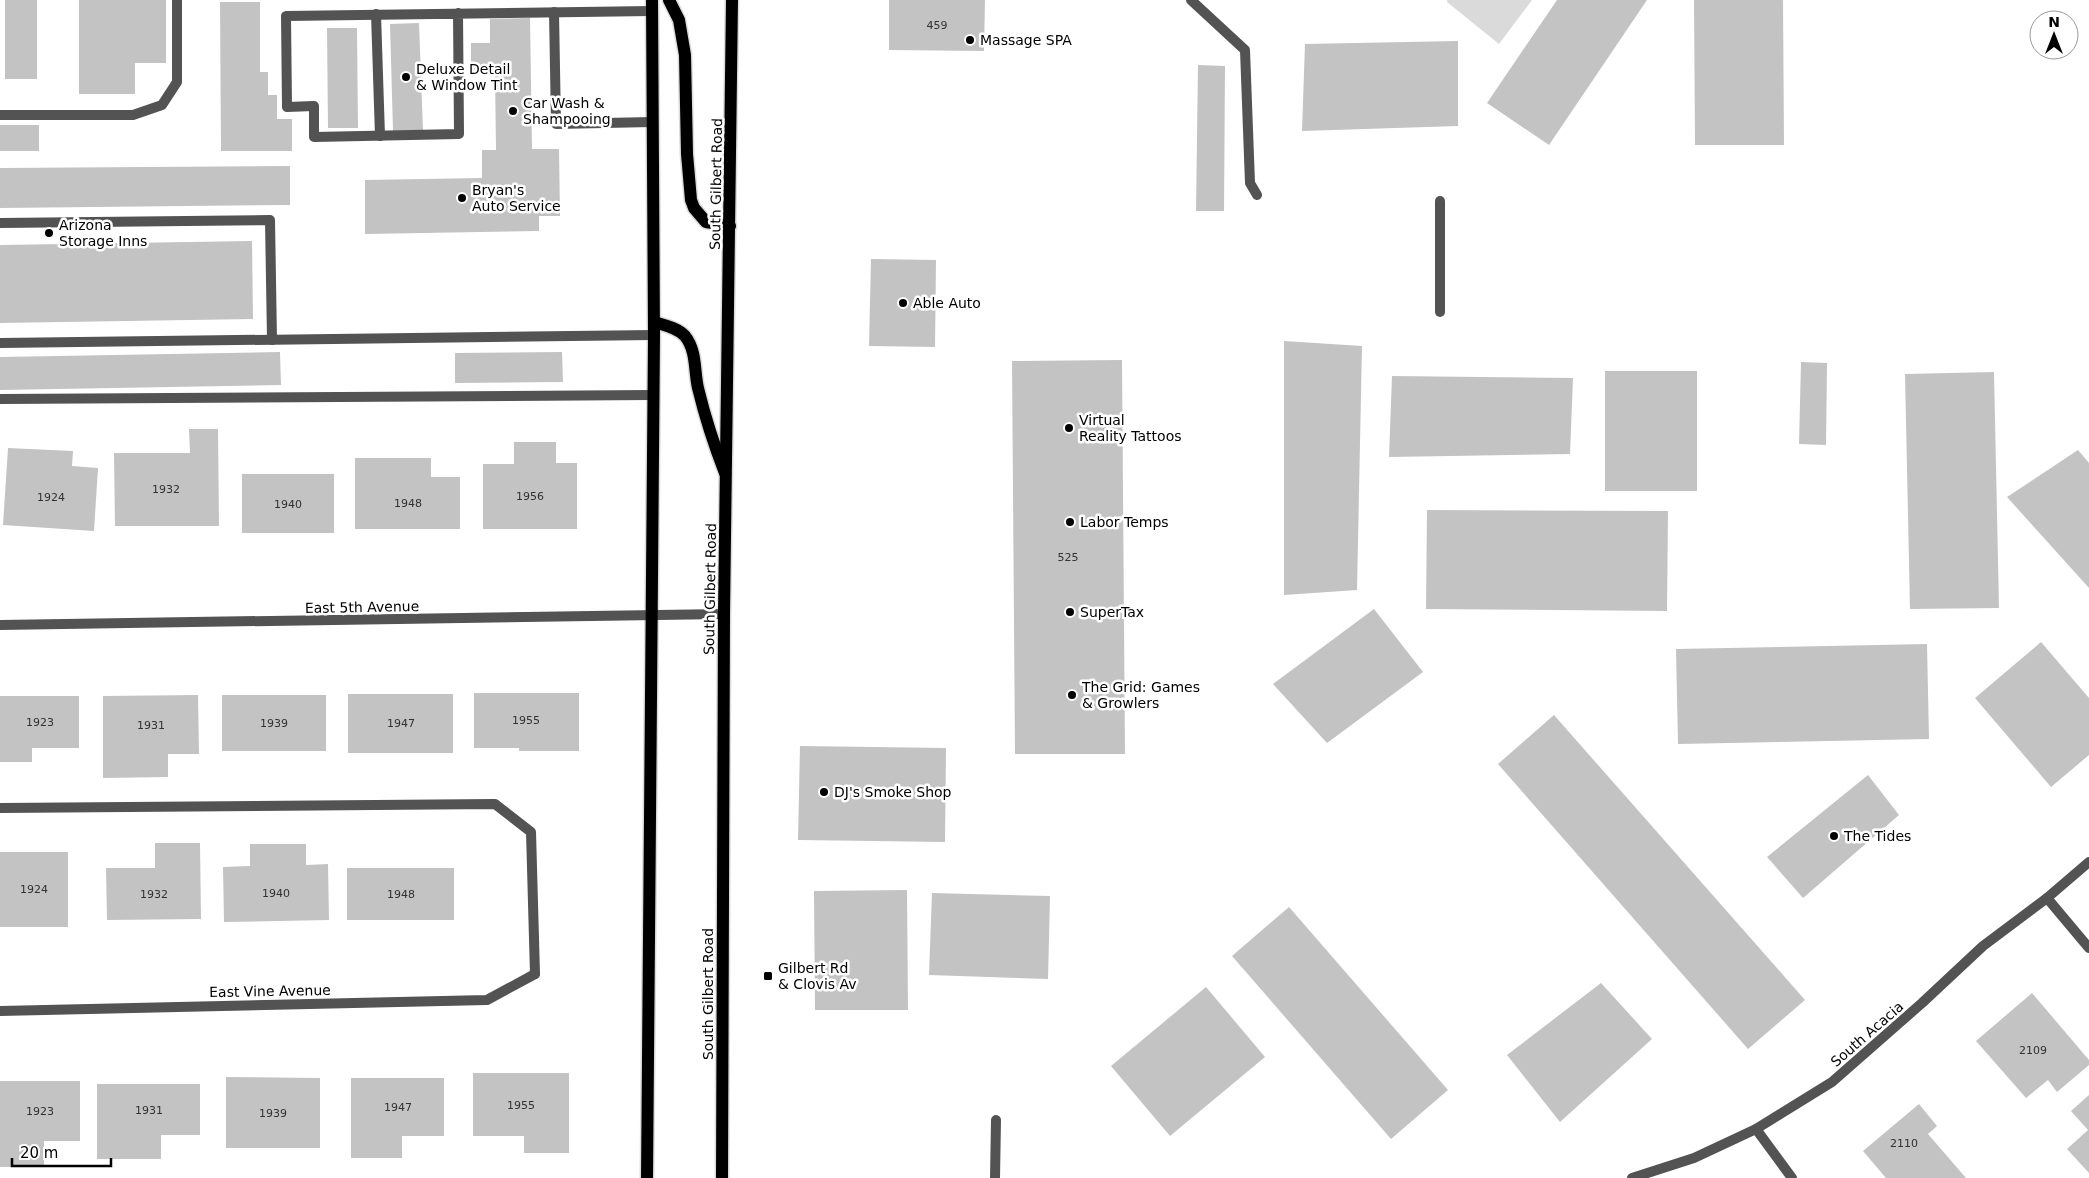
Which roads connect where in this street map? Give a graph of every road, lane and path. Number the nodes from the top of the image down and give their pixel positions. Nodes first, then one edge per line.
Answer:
1 (178, 0) edge
2 (669, 0) edge
3 (732, 0) edge
4 (1191, 0) edge
5 (652, 6) edge
6 (554, 12) junction
7 (458, 13) junction
8 (376, 14) junction
9 (0, 115) edge
10 (652, 122) junction
11 (380, 136) junction
12 (1257, 195) dead end
13 (1440, 201) dead end
14 (0, 223) edge
15 (730, 226) junction
16 (1440, 312) dead end
17 (654, 322) junction
18 (654, 335) junction
19 (272, 340) junction
20 (0, 343) edge
21 (653, 395) junction
22 (0, 399) edge
23 (727, 480) junction
24 (724, 614) junction
25 (652, 617) junction
26 (0, 625) edge
27 (0, 808) edge
28 (2089, 862) edge
29 (2047, 898) junction
30 (2089, 948) edge
31 (0, 1011) edge
32 (996, 1120) dead end
33 (1756, 1128) junction
34 (646, 1178) edge
35 (722, 1178) edge
36 (995, 1178) edge
37 (1632, 1178) edge
38 (1792, 1178) edge

1 - 9 street
2 - 15 main road
3 - 15 main road, South Gilbert Road
4 - 12 street
5 - 6 street
5 - 10 main road
6 - 7 street
6 - 10 street
7 - 8 street
7 - 11 street
8 - 11 street
8 - 11 street
10 - 17 main road
13 - 16 street
14 - 19 street
15 - 23 main road, South Gilbert Road
17 - 18 main road
17 - 23 main road
18 - 19 street
18 - 21 main road
19 - 20 street
21 - 22 street
21 - 25 main road
23 - 24 main road, South Gilbert Road
24 - 25 street, East 5th Avenue
24 - 35 main road, South Gilbert Road
25 - 26 street, East 5th Avenue
25 - 34 main road
27 - 31 street, East Vine Avenue
28 - 29 street, South Acacia
29 - 30 street
29 - 33 street, South Acacia
32 - 36 street
33 - 37 street, South Acacia
33 - 38 street

